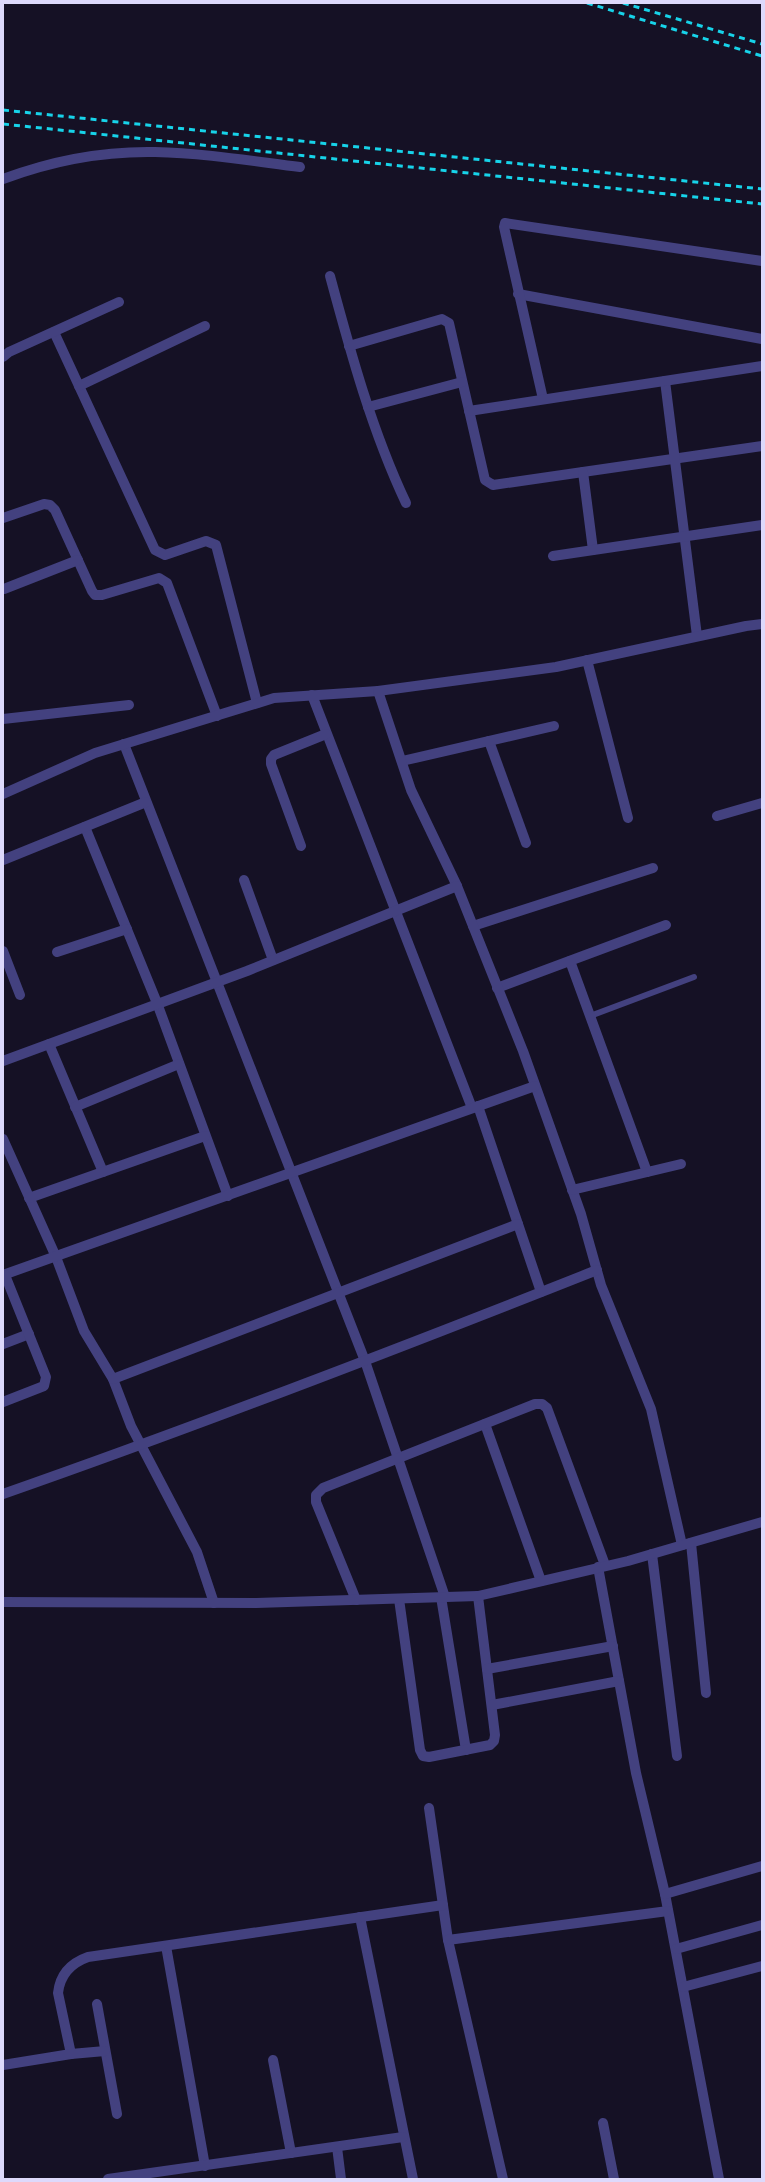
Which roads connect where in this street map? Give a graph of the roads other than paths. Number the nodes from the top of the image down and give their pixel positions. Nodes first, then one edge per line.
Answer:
1 (300, 167) dead end
2 (3, 180) edge
3 (762, 261) edge
4 (330, 276) dead end
5 (518, 294) junction
6 (119, 302) dead end
7 (205, 326) dead end
8 (54, 332) junction
9 (762, 339) edge
10 (349, 346) junction
11 (3, 356) edge
12 (762, 366) edge
13 (665, 381) junction
14 (462, 382) junction
15 (79, 386) junction
16 (543, 400) junction
17 (368, 407) junction
18 (469, 412) junction
19 (762, 446) edge
20 (674, 459) junction
21 (583, 472) junction
22 (406, 503) dead end
23 (3, 518) edge
24 (761, 527) edge
25 (684, 536) junction
26 (593, 550) junction
27 (553, 556) dead end
28 (78, 560) junction
29 (4, 589) dead end
30 (762, 624) edge
31 (697, 636) junction
32 (587, 660) junction
33 (378, 691) junction
34 (312, 695) junction
35 (257, 703) junction
36 (129, 705) dead end
37 (217, 716) junction
38 (3, 719) edge
39 (554, 726) dead end
40 (326, 734) junction
41 (489, 741) junction
42 (124, 744) junction
43 (402, 761) junction
44 (3, 794) edge
45 (146, 802) junction
46 (762, 803) edge
47 (717, 816) dead end
48 (628, 818) dead end
49 (85, 827) junction
50 (526, 843) dead end
51 (301, 846) dead end
52 (3, 860) edge
53 (653, 868) dead end
54 (244, 880) dead end
55 (457, 886) junction
56 (394, 911) junction
57 (666, 925) dead end
58 (473, 926) junction
59 (127, 929) junction
60 (3, 950) edge
61 (57, 952) dead end
62 (273, 960) junction
63 (570, 961) junction
64 (694, 977) dead end
65 (216, 982) junction
66 (497, 988) junction
67 (20, 995) dead end
68 (157, 1003) junction
69 (590, 1016) junction
70 (49, 1044) junction
71 (3, 1061) edge
72 (179, 1064) junction
73 (535, 1086) junction
74 (75, 1107) junction
75 (475, 1107) junction
76 (206, 1136) junction
77 (3, 1140) edge
78 (681, 1164) dead end
79 (103, 1172) junction
80 (647, 1172) junction
81 (292, 1173) junction
82 (572, 1190) junction
83 (228, 1196) junction
84 (29, 1198) junction
85 (518, 1224) junction
86 (56, 1257) junction
87 (597, 1270) junction
88 (4, 1275) edge
89 (541, 1292) junction
90 (337, 1293) junction
91 (29, 1334) junction
92 (3, 1344) edge
93 (365, 1361) junction
94 (114, 1379) junction
95 (3, 1402) edge
96 (485, 1424) junction
97 (142, 1445) junction
98 (398, 1458) junction
99 (3, 1494) edge
100 (762, 1522) edge
101 (686, 1544) junction
102 (652, 1554) junction
103 (602, 1566) junction
104 (540, 1581) junction
105 (478, 1596) junction
106 (443, 1597) junction
107 (399, 1599) junction
108 (356, 1600) junction
109 (3, 1602) edge
110 (214, 1603) junction
111 (613, 1646) junction
112 (487, 1668) junction
113 (619, 1681) junction
114 (706, 1693) dead end
115 (492, 1705) junction
116 (466, 1750) junction
117 (677, 1756) dead end
118 (429, 1808) dead end
119 (762, 1866) edge
120 (663, 1887) junction
121 (443, 1905) junction
122 (668, 1911) junction
123 (360, 1917) junction
124 (762, 1925) edge
125 (448, 1940) junction
126 (166, 1946) junction
127 (676, 1950) junction
128 (762, 1966) edge
129 (683, 1987) junction
130 (97, 2004) dead end
131 (106, 2051) junction
132 (71, 2054) junction
133 (273, 2060) dead end
134 (3, 2065) edge
135 (117, 2114) dead end
136 (603, 2123) dead end
137 (403, 2137) junction
138 (337, 2147) junction
139 (291, 2153) junction
140 (205, 2166) junction
141 (108, 2179) edge
142 (341, 2179) edge
143 (413, 2179) edge
144 (503, 2179) edge
145 (614, 2179) edge
146 (719, 2179) edge

1 - 2 street
3 - 5 street
4 - 10 street
5 - 9 street
5 - 16 street
6 - 8 street
7 - 15 street
8 - 11 street
8 - 15 street
10 - 14 street
10 - 17 street
12 - 13 street
13 - 16 street
13 - 20 street
14 - 17 street
14 - 18 street
15 - 35 street
16 - 18 street
17 - 22 street
18 - 21 street
19 - 20 street
20 - 21 street
20 - 25 street
21 - 26 street
23 - 28 street
24 - 25 street
25 - 26 street
25 - 31 street
26 - 27 street
28 - 29 street
28 - 37 street
30 - 31 street
31 - 32 street
32 - 33 street
32 - 48 street
33 - 34 street
33 - 43 street
34 - 35 street
34 - 40 street
35 - 37 street
36 - 38 street
37 - 42 street
39 - 41 street
40 - 51 street
40 - 56 street
41 - 43 street
41 - 50 street
42 - 44 street
42 - 45 street
43 - 55 street
45 - 49 street
45 - 65 street
46 - 47 street
49 - 52 street
49 - 59 street
53 - 58 street
54 - 62 street
55 - 56 street
55 - 58 street
56 - 62 street
56 - 75 street
57 - 63 street
58 - 66 street
59 - 61 street
59 - 68 street
60 - 67 street
62 - 65 street
63 - 66 street
63 - 69 street
64 - 69 lane
65 - 68 street
65 - 81 street
66 - 73 street
68 - 70 street
68 - 72 street
69 - 80 street
70 - 71 street
70 - 74 street
72 - 74 street
72 - 76 street
73 - 75 street
73 - 82 street
74 - 79 street
75 - 81 street
75 - 85 street
76 - 79 street
76 - 83 street
77 - 84 street
78 - 80 street
79 - 84 street
80 - 82 street
81 - 83 street
81 - 90 street
82 - 87 street
83 - 86 street
84 - 86 street
85 - 89 street
85 - 90 street
86 - 88 street
86 - 94 street
87 - 89 street
87 - 101 street
88 - 91 street
89 - 93 street
90 - 93 street
90 - 94 street
91 - 92 street
91 - 95 street
93 - 97 street
93 - 98 street
94 - 97 street
96 - 98 street
96 - 103 street
96 - 104 street
97 - 99 street
97 - 110 street
98 - 106 street
98 - 108 street
100 - 101 street
101 - 102 street
101 - 114 street
102 - 103 street
102 - 117 street
103 - 104 street
103 - 111 street
104 - 105 street
105 - 106 street
105 - 112 street
106 - 107 street
106 - 116 street
107 - 108 street
107 - 116 street
108 - 110 street
109 - 110 street
111 - 112 street
111 - 113 street
112 - 115 street
113 - 115 street
113 - 120 street
115 - 116 street
118 - 121 street
119 - 120 street
120 - 122 street
121 - 123 street
121 - 125 street
122 - 125 street
122 - 127 street
123 - 126 street
123 - 137 street
124 - 127 street
125 - 144 street
126 - 132 street
126 - 140 street
127 - 129 street
128 - 129 street
129 - 146 street
130 - 131 street
131 - 132 street
131 - 135 street
132 - 134 street
133 - 139 street
136 - 145 street
137 - 138 street
137 - 143 street
138 - 139 street
138 - 142 street
139 - 140 street
140 - 141 street

